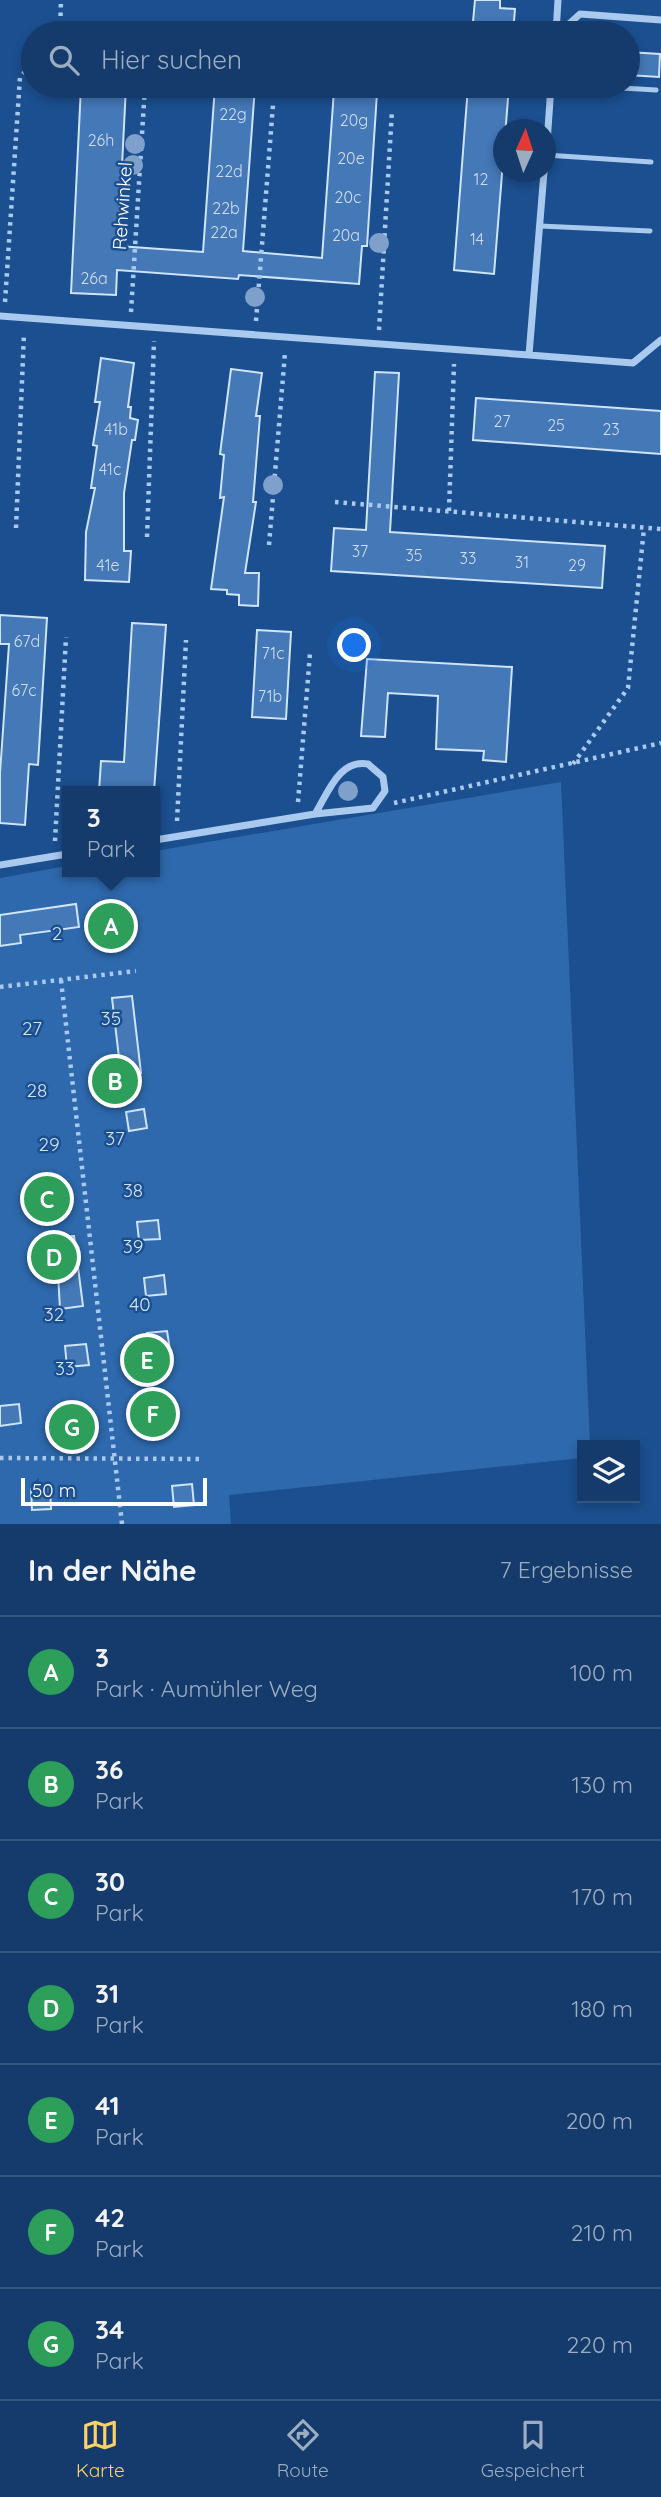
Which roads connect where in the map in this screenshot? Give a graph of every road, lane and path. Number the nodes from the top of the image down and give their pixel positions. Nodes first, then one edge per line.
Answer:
1 (61, 0) edge
2 (558, 0) edge
3 (661, 20) edge
4 (60, 21) edge
5 (557, 21) edge
6 (572, 21) edge
7 (21, 75) edge
8 (640, 89) edge
9 (656, 90) dead end
10 (144, 98) edge
11 (550, 98) edge
12 (273, 105) dead end
13 (392, 110) dead end
14 (549, 119) edge
15 (556, 157) edge
16 (651, 162) dead end
17 (543, 182) edge
18 (540, 226) junction
19 (650, 231) dead end
20 (2, 316) edge
21 (24, 318) junction
22 (131, 327) junction
23 (154, 329) junction
24 (255, 336) junction
25 (286, 338) junction
26 (661, 340) edge
27 (379, 344) junction
28 (455, 349) junction
29 (529, 355) junction
30 (335, 502) dead end
31 (449, 511) junction
32 (16, 528) dead end
33 (644, 528) junction
34 (661, 529) edge
35 (147, 537) dead end
36 (269, 545) dead end
37 (66, 638) dead end
38 (186, 640) dead end
39 (310, 653) dead end
40 (661, 743) edge
41 (573, 764) junction
42 (373, 808) junction
43 (315, 814) junction
44 (297, 817) junction
45 (176, 836) junction
46 (160, 839) edge
47 (62, 855) edge
48 (54, 856) junction
49 (0, 865) edge
50 (136, 971) dead end
51 (61, 980) junction
52 (0, 987) edge
53 (0, 1458) edge
54 (115, 1458) junction
55 (201, 1459) dead end
56 (122, 1524) edge

1 - 4 path
2 - 5 street
3 - 6 street
7 - 20 path
8 - 9 lane
10 - 22 path, Rehwinkel
11 - 14 street
12 - 24 path
13 - 27 path
15 - 16 lane
17 - 18 street
18 - 19 lane
18 - 29 street
20 - 21 street
21 - 22 street
21 - 32 path
22 - 23 street
23 - 24 street
23 - 35 path
24 - 25 street
25 - 27 street
25 - 36 path
26 - 29 street
27 - 28 street
28 - 29 street
28 - 31 path
30 - 31 path
31 - 33 path
33 - 34 path
33 - 41 path
37 - 48 path
38 - 45 path
39 - 44 path
40 - 41 path
41 - 42 path
42 - 43 street
42 - 43 street
43 - 44 street
44 - 45 street
45 - 46 street
47 - 48 street
48 - 49 street
50 - 51 path
51 - 52 path
51 - 54 path
53 - 54 path
54 - 55 path
54 - 56 path

